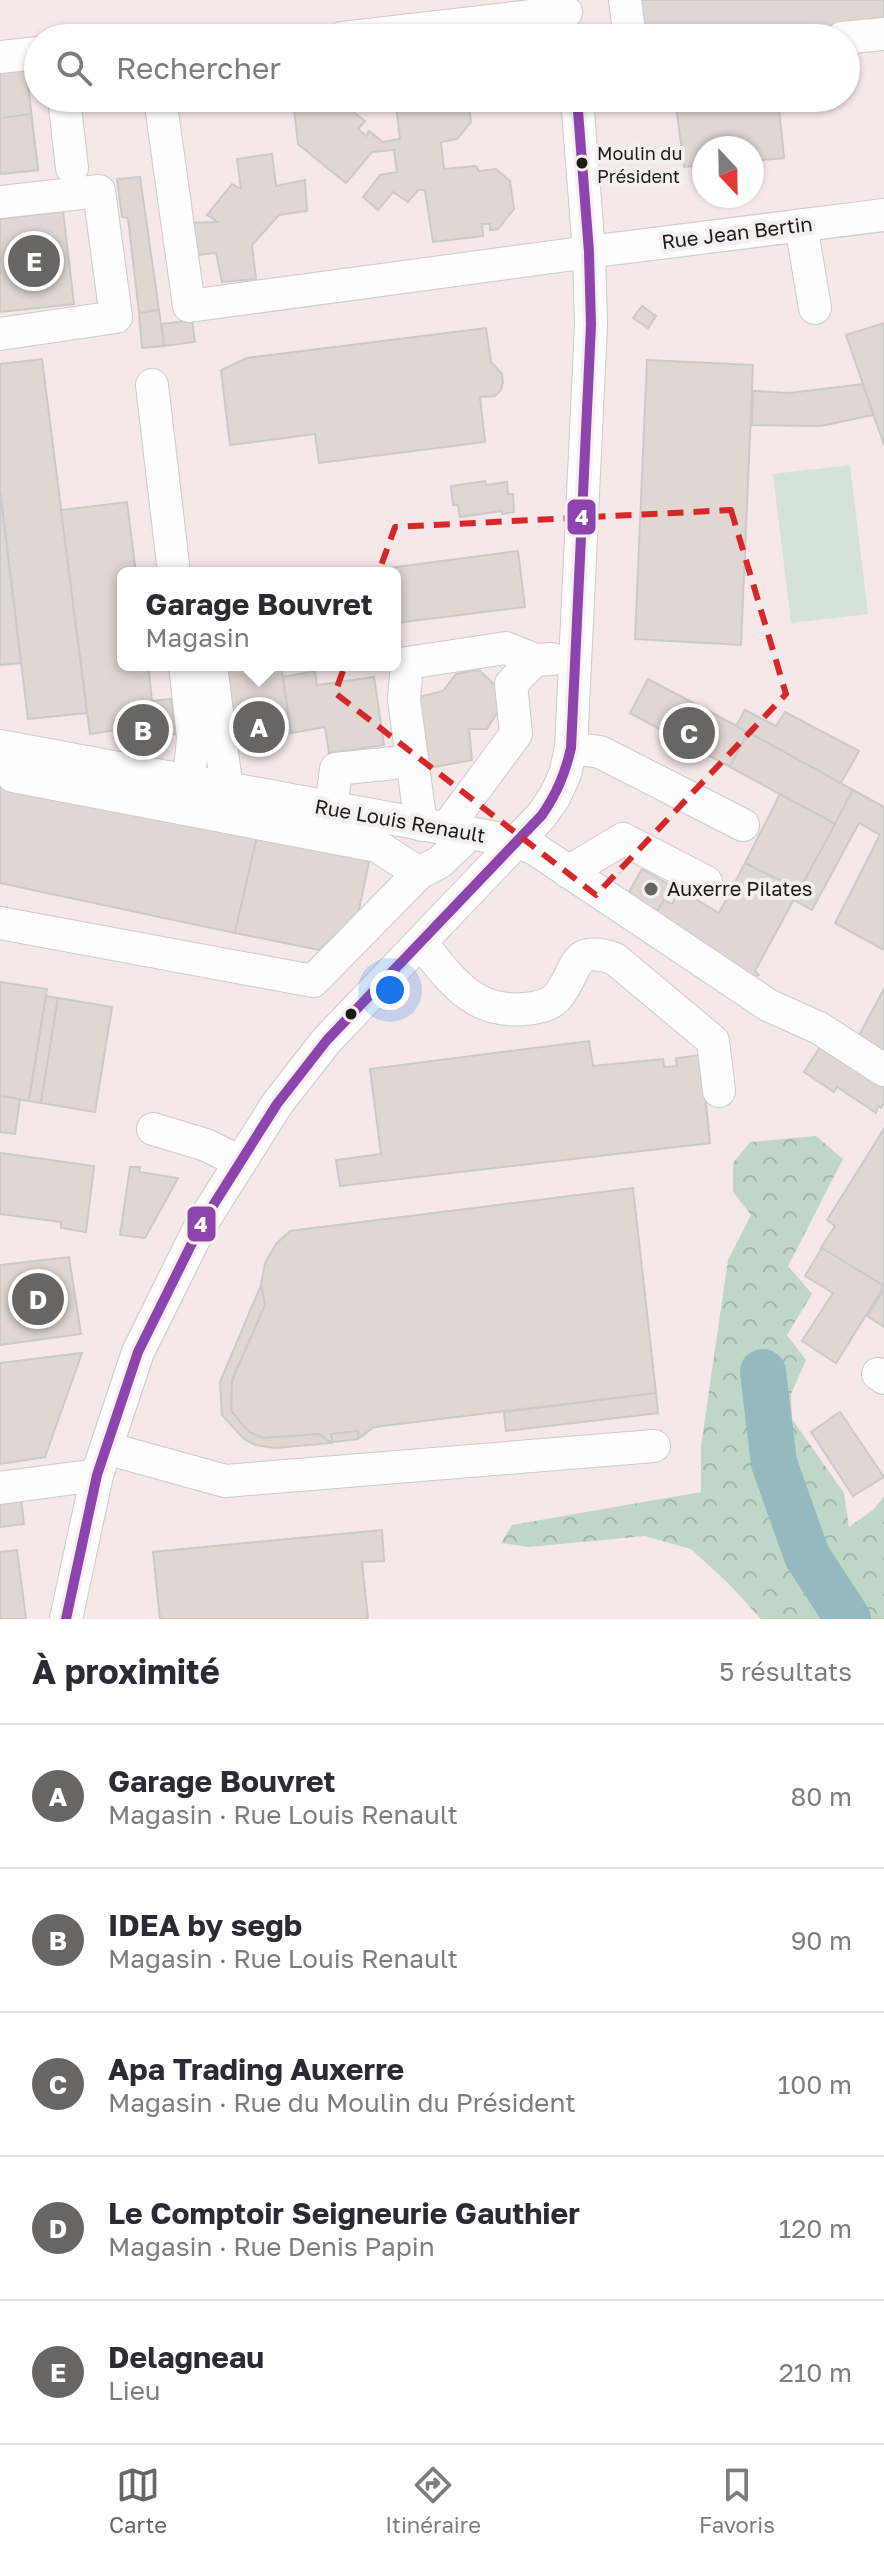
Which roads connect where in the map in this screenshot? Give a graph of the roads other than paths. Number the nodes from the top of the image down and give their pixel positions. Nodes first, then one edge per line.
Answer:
1 (625, 0) edge
2 (567, 17) edge
3 (492, 24) edge
4 (628, 24) edge
5 (884, 34) edge
6 (860, 36) edge
7 (24, 54) edge
8 (0, 57) edge
9 (66, 112) edge
10 (162, 112) edge
11 (578, 112) edge
12 (72, 168) dead end
13 (0, 202) edge
14 (884, 215) edge
15 (801, 225) junction
16 (589, 252) junction
17 (815, 308) dead end
18 (0, 334) edge
19 (152, 385) dead end
20 (173, 567) edge
21 (576, 659) junction
22 (535, 660) junction
23 (186, 671) edge
24 (212, 671) edge
25 (8, 748) edge
26 (571, 748) junction
27 (394, 763) dead end
28 (189, 782) junction
29 (222, 788) junction
30 (331, 809) junction
31 (743, 825) dead end
32 (445, 830) junction
33 (518, 842) junction
34 (568, 872) junction
35 (419, 873) junction
36 (706, 882) dead end
37 (0, 923) edge
38 (421, 943) junction
39 (884, 1070) edge
40 (719, 1091) dead end
41 (153, 1129) dead end
42 (240, 1162) junction
43 (654, 1446) dead end
44 (102, 1461) junction
45 (0, 1488) edge
46 (66, 1619) edge

1 - 4 street
2 - 3 street
5 - 6 street
7 - 8 street
9 - 12 street
10 - 16 street, Rue Jean Bertin
11 - 16 street
13 - 18 street
14 - 15 street, Rue Jean Bertin
15 - 16 street, Rue Jean Bertin
15 - 17 street
16 - 21 street
19 - 20 street
21 - 22 street
21 - 26 street
22 - 32 street
22 - 32 street
23 - 28 street
24 - 29 street
25 - 28 street, Rue Louis Renault
25 - 35 street
26 - 31 street
26 - 33 street
27 - 30 street
28 - 29 street, Rue Louis Renault
29 - 30 street, Rue Louis Renault
30 - 32 street, Rue Louis Renault
32 - 33 street, Rue Louis Renault
32 - 35 street
33 - 34 street, Rue Louis Renault
33 - 38 street
34 - 36 street
34 - 39 street, Rue Louis Renault
35 - 37 street
38 - 40 street
38 - 42 street
41 - 42 street
42 - 44 street
43 - 44 street
44 - 45 street
44 - 46 street

